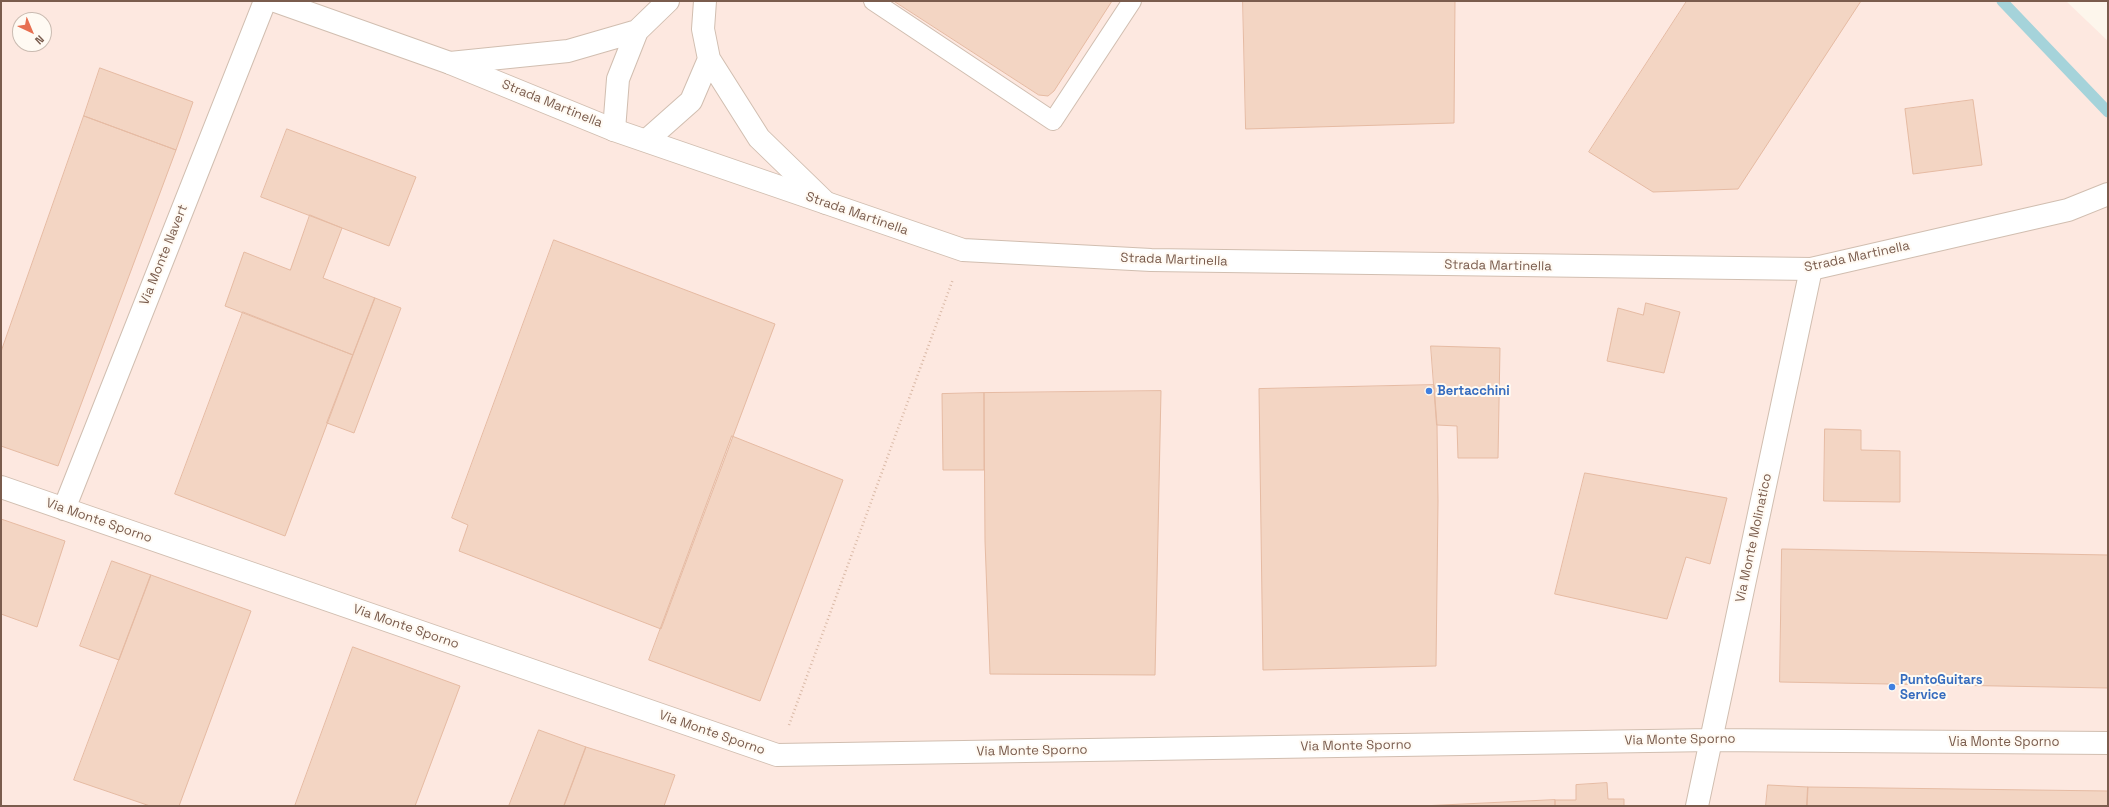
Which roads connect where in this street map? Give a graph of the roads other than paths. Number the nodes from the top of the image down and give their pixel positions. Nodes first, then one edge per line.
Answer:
1 (265, 1) edge
2 (275, 1) edge
3 (668, 1) edge
4 (705, 1) edge
5 (873, 1) edge
6 (1132, 1) edge
7 (637, 31) junction
8 (709, 59) junction
9 (450, 63) junction
10 (614, 130) junction
11 (647, 140) junction
12 (2108, 194) edge
13 (826, 203) junction
14 (1811, 269) junction
15 (1, 486) edge
16 (64, 509) junction
17 (1711, 740) junction
18 (2108, 743) edge
19 (1697, 806) edge

1 - 16 street, Via Monte Navert
2 - 9 street, Strada Martinella
3 - 7 street
4 - 8 street
5 - 6 lane
7 - 9 street
7 - 10 street
8 - 11 street
8 - 13 street
9 - 10 street, Strada Martinella
10 - 11 street, Strada Martinella
11 - 13 street, Strada Martinella
12 - 14 street, Strada Martinella
13 - 14 street, Strada Martinella
14 - 17 street, Via Monte Molinatico
15 - 16 street, Via Monte Sporno
16 - 17 street, Via Monte Sporno
17 - 18 street, Via Monte Sporno
17 - 19 street, Via Monte Molinatico

